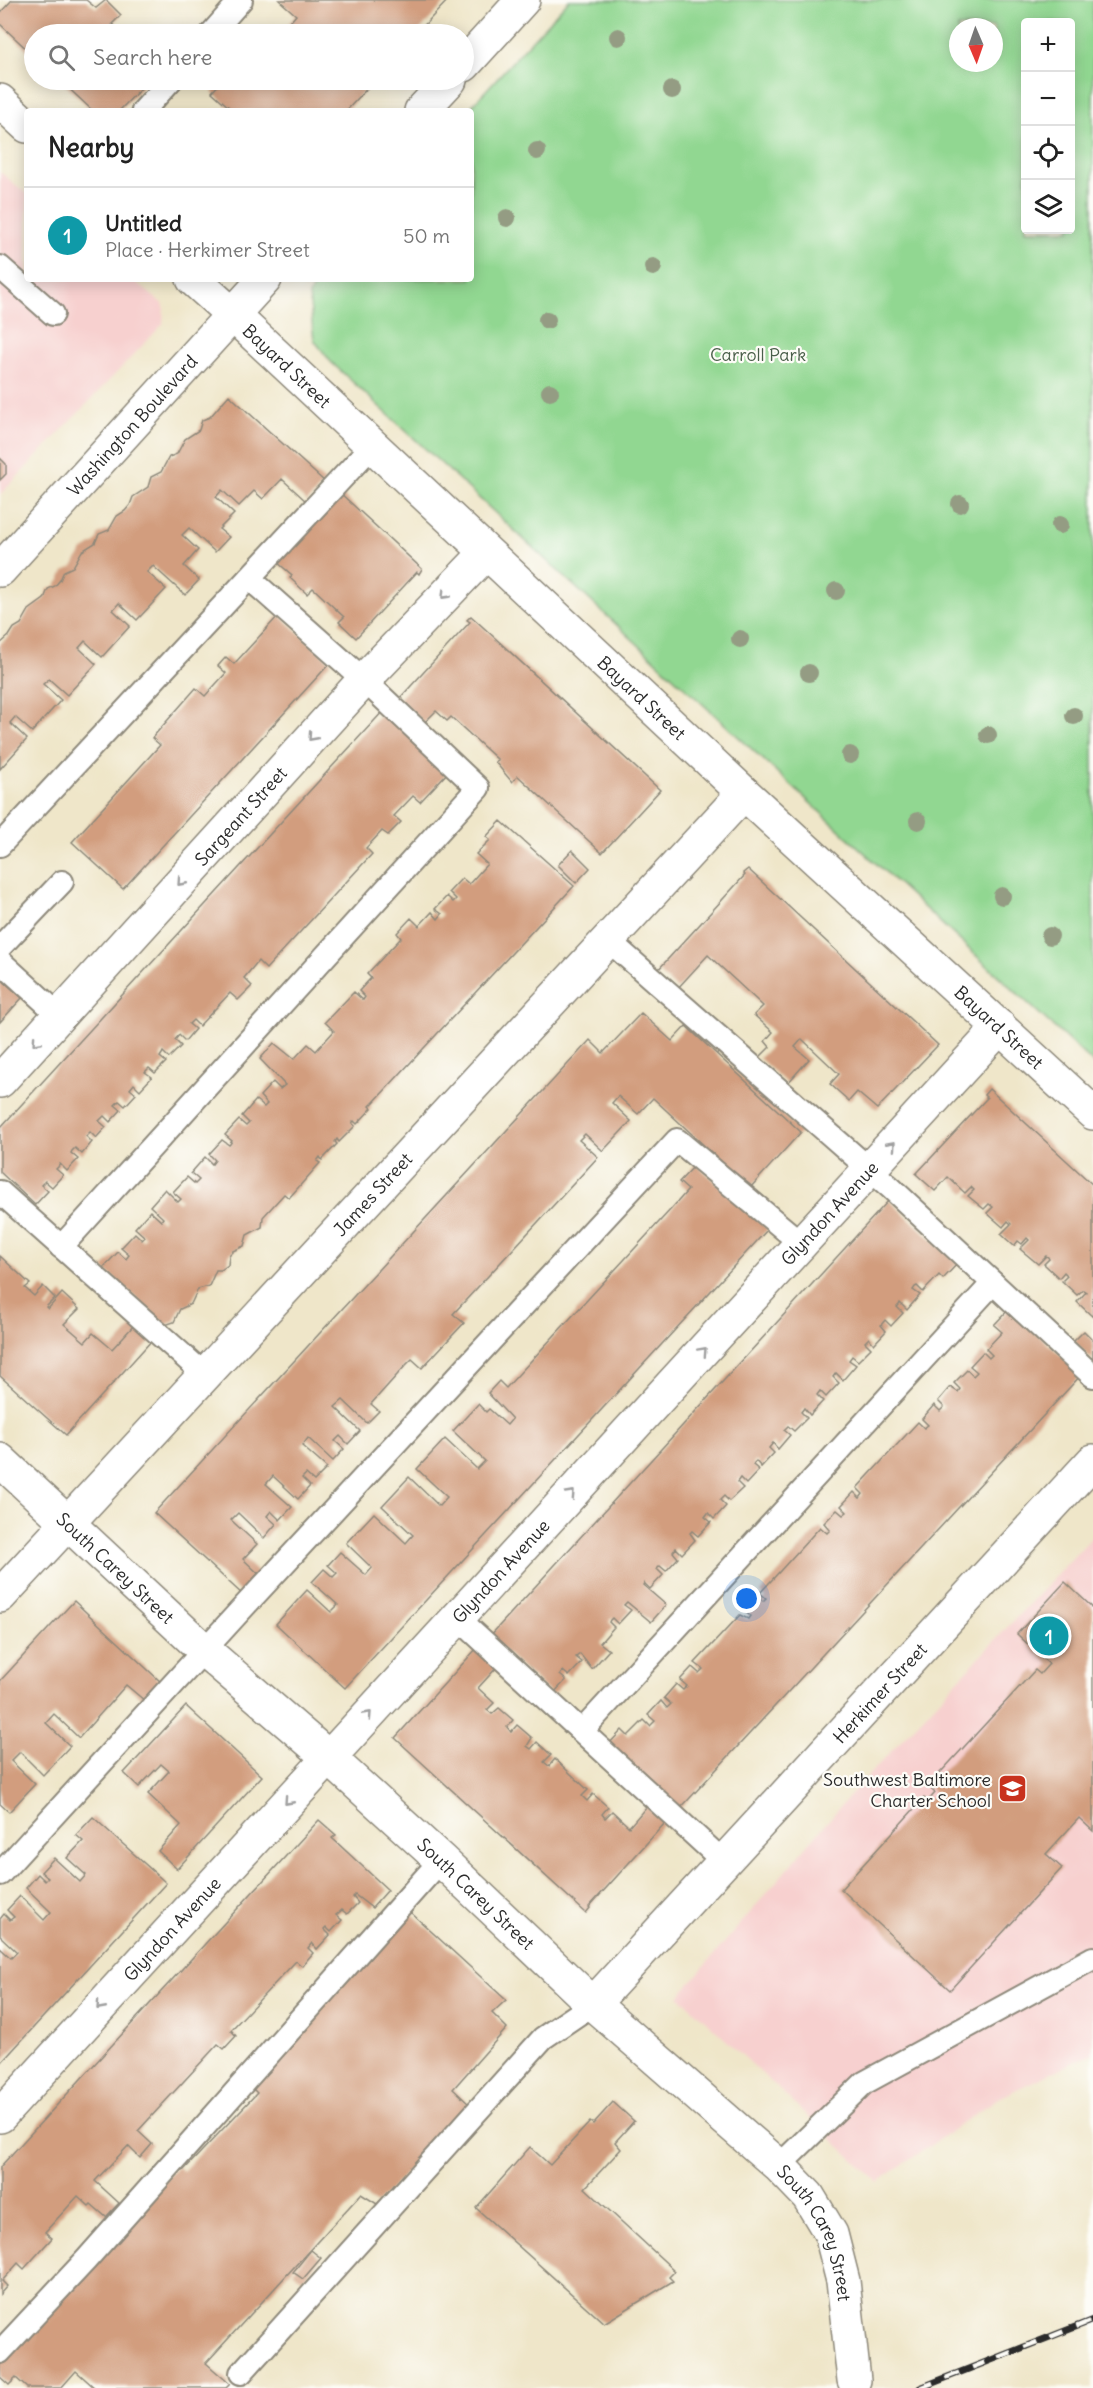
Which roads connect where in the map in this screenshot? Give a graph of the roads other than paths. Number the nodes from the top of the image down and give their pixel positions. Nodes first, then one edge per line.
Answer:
1 (242, 0) edge
2 (523, 0) edge
3 (220, 24) edge
4 (474, 53) edge
5 (162, 90) edge
6 (441, 90) edge
7 (0, 101) edge
8 (146, 108) edge
9 (424, 108) edge
10 (24, 123) edge
11 (0, 267) edge
12 (196, 282) edge
13 (263, 282) edge
14 (53, 314) dead end
15 (232, 315) junction
16 (372, 446) junction
17 (486, 553) junction
18 (0, 570) edge
19 (249, 578) junction
20 (364, 680) junction
21 (744, 793) junction
22 (0, 845) edge
23 (62, 882) dead end
24 (608, 940) junction
25 (0, 947) edge
26 (0, 961) edge
27 (60, 1016) junction
28 (1000, 1027) junction
29 (0, 1081) edge
30 (1093, 1113) edge
31 (870, 1169) junction
32 (0, 1192) edge
33 (802, 1244) junction
34 (62, 1247) junction
35 (993, 1283) junction
36 (206, 1375) junction
37 (1093, 1376) edge
38 (0, 1460) edge
39 (1093, 1461) edge
40 (67, 1524) junction
41 (0, 1596) edge
42 (457, 1617) junction
43 (204, 1650) junction
44 (582, 1731) junction
45 (328, 1757) junction
46 (441, 1860) junction
47 (724, 1862) junction
48 (0, 1874) edge
49 (1093, 1958) edge
50 (593, 2004) junction
51 (0, 2116) edge
52 (779, 2166) junction
53 (0, 2352) edge
54 (241, 2373) dead end
55 (854, 2380) dead end

1 - 3 lane
2 - 4 street
5 - 8 lane
6 - 9 street
7 - 10 street
11 - 14 lane
12 - 15 street, Bayard Street
13 - 15 street, Washington Boulevard
15 - 16 street, Bayard Street
15 - 18 street, Washington Boulevard
16 - 17 street, Bayard Street
16 - 19 lane
17 -> 20 street, Sargeant Street
17 - 21 street, Bayard Street
19 - 20 lane
19 - 22 lane
20 -> 27 street, Sargeant Street
20 - 34 lane
21 - 24 street, James Street
21 - 28 street, Bayard Street
23 - 25 lane
24 - 31 lane
24 - 36 street, James Street
26 - 27 lane
27 -> 29 street, Sargeant Street
28 - 30 street, Bayard Street
31 -> 28 street, Glyndon Avenue
31 - 33 street, Glyndon Avenue
31 - 35 lane
32 - 34 lane
42 -> 33 street, Glyndon Avenue
33 - 43 lane
34 - 36 lane
35 - 37 lane
35 - 44 lane
36 - 40 street, James Street
38 - 40 street, South Carey Street
39 - 47 street, Herkimer Street
40 - 41 street, James Street
40 - 43 street, South Carey Street
42 - 44 lane
45 -> 42 street, Glyndon Avenue
43 - 45 street, South Carey Street
43 - 48 lane
44 - 47 lane
45 - 46 street, South Carey Street
45 -> 51 street, Glyndon Avenue
46 - 50 street, South Carey Street
46 - 53 lane
47 - 50 street, Herkimer Street
49 - 52 lane
50 - 52 street, South Carey Street
50 - 54 lane
52 - 55 street, South Carey Street

